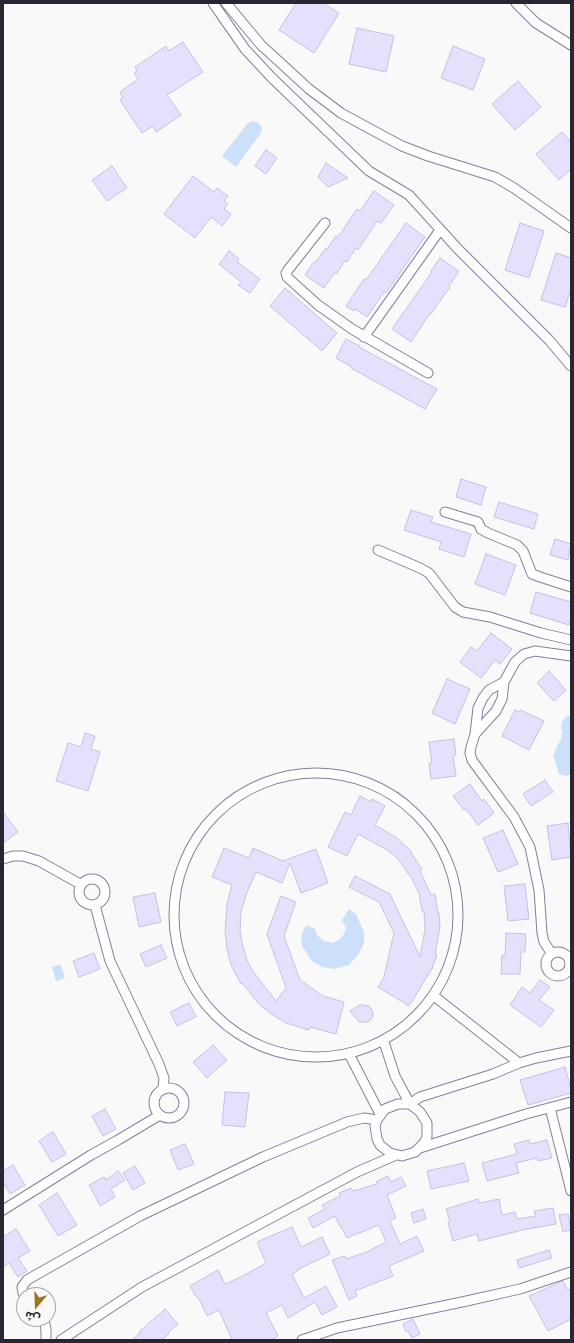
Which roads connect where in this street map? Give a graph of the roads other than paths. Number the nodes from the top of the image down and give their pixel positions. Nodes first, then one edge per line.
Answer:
1 (213, 3) edge
2 (226, 3) edge
3 (516, 3) edge
4 (571, 45) edge
5 (325, 223) dead end
6 (571, 228) edge
7 (440, 230) junction
8 (364, 337) junction
9 (571, 366) edge
10 (428, 373) dead end
11 (445, 512) dead end
12 (378, 550) dead end
13 (571, 587) edge
14 (571, 640) edge
15 (571, 656) edge
16 (504, 682) junction
17 (476, 734) junction
18 (3, 859) edge
19 (80, 884) junction
20 (95, 905) junction
21 (552, 954) junction
22 (569, 970) edge
23 (434, 996) junction
24 (384, 1042) junction
25 (571, 1051) edge
26 (349, 1054) junction
27 (519, 1063) junction
28 (163, 1089) junction
29 (571, 1102) edge
30 (410, 1104) junction
31 (550, 1108) junction
32 (160, 1115) junction
33 (378, 1117) junction
34 (420, 1148) junction
35 (396, 1155) junction
36 (571, 1191) edge
37 (3, 1210) edge
38 (571, 1272) edge
39 (22, 1287) edge
40 (45, 1327) edge
41 (46, 1340) edge
42 (61, 1340) edge
43 (302, 1340) edge

1 - 7 street
2 - 6 street
3 - 4 street
5 - 8 street
7 - 8 street
7 - 9 street
8 - 10 street
11 - 13 street
12 - 14 street
15 - 16 street
16 - 17 street
16 - 17 street
17 - 21 street
18 - 19 street
19 - 20 street
19 - 20 street
20 - 28 street
21 - 22 street
21 - 22 street
23 - 24 street
23 - 26 street
23 - 27 street
24 - 26 street
24 - 30 street
25 - 27 street
26 - 33 street
27 - 30 street
28 - 32 street
28 - 32 street
29 - 31 street
30 - 33 street
30 - 34 street
31 - 34 street
31 - 36 street
32 - 37 street
33 - 35 street
33 - 39 street
34 - 35 street
35 - 42 street
38 - 43 street
40 - 41 street

